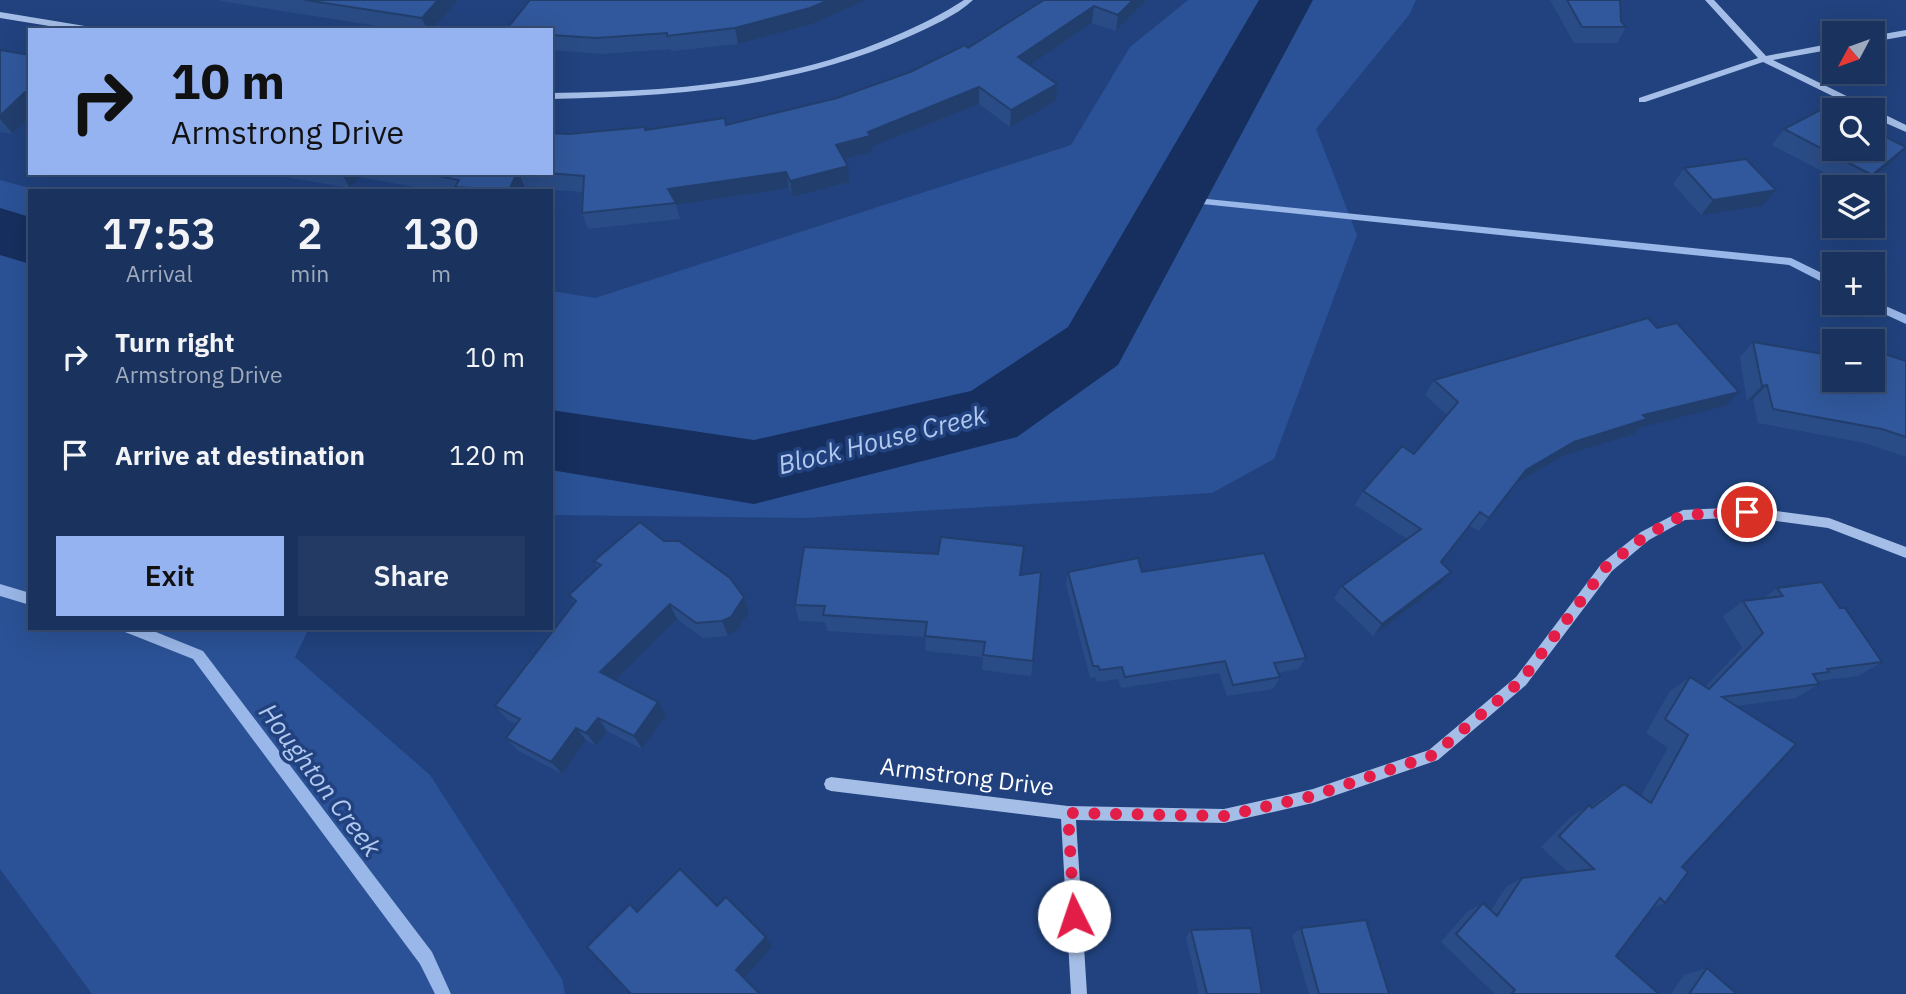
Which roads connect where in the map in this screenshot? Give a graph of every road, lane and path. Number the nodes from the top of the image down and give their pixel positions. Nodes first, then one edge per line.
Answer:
1 (969, 0) edge
2 (1709, 0) edge
3 (0, 15) edge
4 (79, 28) edge
5 (1906, 33) edge
6 (1885, 37) edge
7 (1822, 48) edge
8 (1764, 59) junction
9 (553, 96) edge
10 (1844, 98) edge
11 (1642, 100) dead end
12 (1885, 118) edge
13 (1906, 129) edge
14 (1906, 552) edge
15 (831, 784) dead end
16 (1068, 813) junction
17 (1079, 994) edge

1 - 9 street
2 - 8 street
3 - 4 street
5 - 6 street
7 - 8 street
8 - 10 street
8 - 11 street
12 - 13 street
14 - 16 street, Armstrong Drive
15 - 16 street, Armstrong Drive
16 - 17 street

